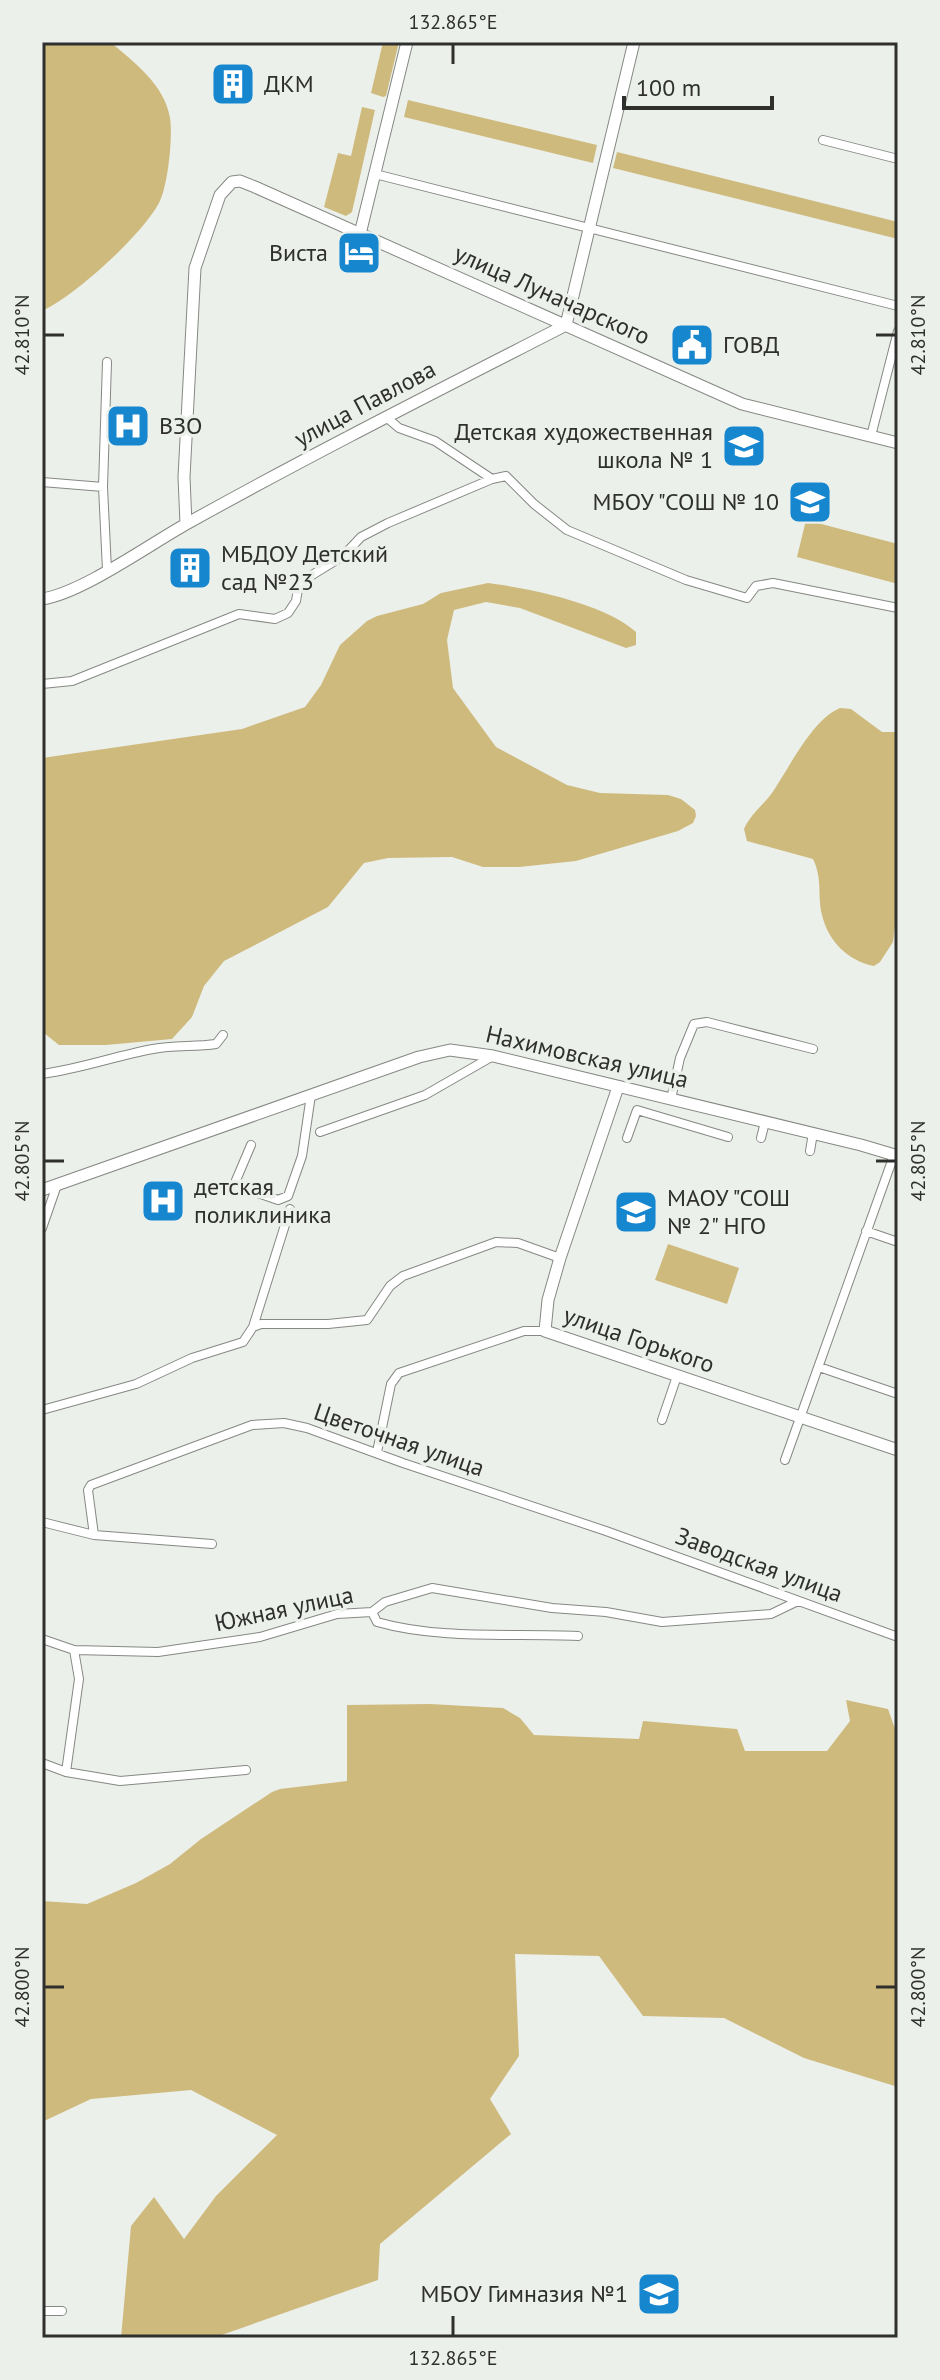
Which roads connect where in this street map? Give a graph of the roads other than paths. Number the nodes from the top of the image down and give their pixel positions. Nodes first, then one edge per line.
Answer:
1 (407, 42) edge
2 (634, 42) edge
3 (823, 140) dead end
4 (898, 159) edge
5 (375, 174) junction
6 (590, 228) junction
7 (360, 234) junction
8 (898, 306) edge
9 (566, 325) junction
10 (898, 331) edge
11 (107, 362) dead end
12 (888, 376) junction
13 (898, 379) edge
14 (386, 417) junction
15 (871, 436) junction
16 (898, 443) edge
17 (492, 479) junction
18 (42, 482) edge
19 (103, 487) junction
20 (186, 524) junction
21 (107, 570) junction
22 (42, 599) edge
23 (898, 608) edge
24 (42, 684) edge
25 (223, 1035) dead end
26 (813, 1049) dead end
27 (493, 1056) junction
28 (42, 1074) edge
29 (618, 1087) junction
30 (311, 1095) junction
31 (671, 1099) junction
32 (765, 1122) junction
33 (320, 1132) dead end
34 (813, 1133) junction
35 (728, 1137) dead end
36 (627, 1138) dead end
37 (761, 1138) dead end
38 (251, 1145) dead end
39 (810, 1151) dead end
40 (896, 1156) edge
41 (57, 1185) junction
42 (42, 1190) edge
43 (290, 1209) dead end
44 (42, 1228) edge
45 (866, 1231) junction
46 (898, 1242) edge
47 (560, 1258) junction
48 (253, 1327) junction
49 (545, 1331) junction
50 (819, 1367) junction
51 (677, 1376) junction
52 (898, 1394) edge
53 (42, 1410) edge
54 (801, 1417) junction
55 (662, 1420) dead end
56 (898, 1450) edge
57 (377, 1452) junction
58 (785, 1460) dead end
59 (42, 1522) edge
60 (606, 1531) joint
61 (94, 1535) junction
62 (212, 1544) dead end
63 (798, 1601) junction
64 (372, 1612) junction
65 (578, 1636) dead end
66 (898, 1637) edge
67 (42, 1639) edge
68 (74, 1650) junction
69 (42, 1763) edge
70 (246, 1770) dead end
71 (66, 1772) junction
72 (42, 2311) edge
73 (62, 2311) dead end

1 - 5 main road
2 - 6 main road
3 - 4 street
5 - 6 street
5 - 7 main road
6 - 8 street
6 - 9 main road
7 - 9 main road, улица Луначарского
7 - 20 main road, улица Луначарского
9 - 14 main road, улица Павлова
9 - 15 main road, улица Луначарского
10 - 12 street
11 - 19 street
12 - 13 street
12 - 15 street
14 - 17 street
14 - 20 main road, улица Павлова
15 - 16 main road, улица Луначарского
17 - 23 street
17 - 24 street
18 - 19 street
19 - 21 street
20 - 21 main road, улица Павлова
21 - 22 main road, улица Павлова
25 - 28 street
26 - 31 street
27 - 29 main road, Нахимовская улица
27 - 30 main road, Нахимовская улица
27 - 33 street
29 - 31 main road, Нахимовская улица
29 - 47 main road
30 - 38 street
30 - 41 main road, Нахимовская улица
31 - 32 main road, Нахимовская улица
32 - 34 main road, Нахимовская улица
32 - 37 street
34 - 39 street
34 - 40 main road, Нахимовская улица
35 - 36 street
40 - 45 street
41 - 42 main road, Нахимовская улица
41 - 44 street
43 - 48 street
45 - 46 street
45 - 50 street
47 - 48 street
47 - 49 main road
48 - 53 street
49 - 51 main road, улица Горького
49 - 57 street, улица Горького
50 - 52 street
50 - 54 street
51 - 54 main road, улица Горького
51 - 55 street
54 - 56 main road, улица Горького
54 - 58 street
57 - 60 street, Цветочная улица
57 - 61 street, Цветочная улица
59 - 61 street
60 - 63 street, Заводская улица
61 - 62 street
63 - 64 street
63 - 66 street, Заводская улица
64 - 65 street, Южная улица
64 - 68 street, Южная улица
67 - 68 street, Южная улица
68 - 71 street
69 - 71 street
70 - 71 street
72 - 73 street

